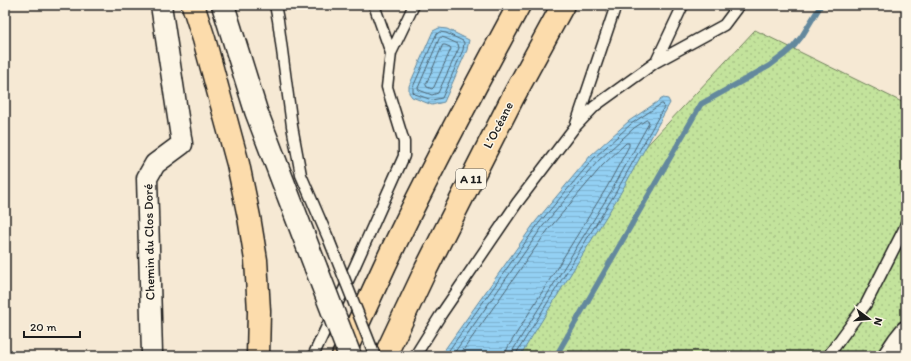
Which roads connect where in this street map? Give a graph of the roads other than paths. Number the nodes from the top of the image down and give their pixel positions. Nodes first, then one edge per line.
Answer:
1 (161, 5) edge
2 (193, 5) edge
3 (223, 5) edge
4 (275, 5) edge
5 (374, 5) edge
6 (414, 5) edge
7 (519, 5) edge
8 (563, 5) edge
9 (616, 5) edge
10 (683, 5) edge
11 (738, 5) edge
12 (391, 53) junction
13 (656, 62) junction
14 (574, 128) junction
15 (906, 222) edge
16 (906, 331) edge
17 (152, 352) dead end
18 (258, 356) edge
19 (313, 356) edge
20 (343, 356) edge
21 (350, 356) edge
22 (375, 356) edge
23 (385, 356) edge
24 (415, 356) edge
25 (828, 356) edge
26 (888, 356) edge

1 - 17 street, Chemin du Clos Doré
2 - 18 highway
3 - 21 main road, bridge
4 - 22 lane, bridge
5 - 12 lane
6 - 12 lane
7 - 20 highway
8 - 23 highway, L’Océane / A 11
9 - 14 lane
10 - 13 lane
11 - 13 lane
12 - 19 lane
13 - 14 lane
14 - 24 lane
15 - 25 lane
16 - 26 street

